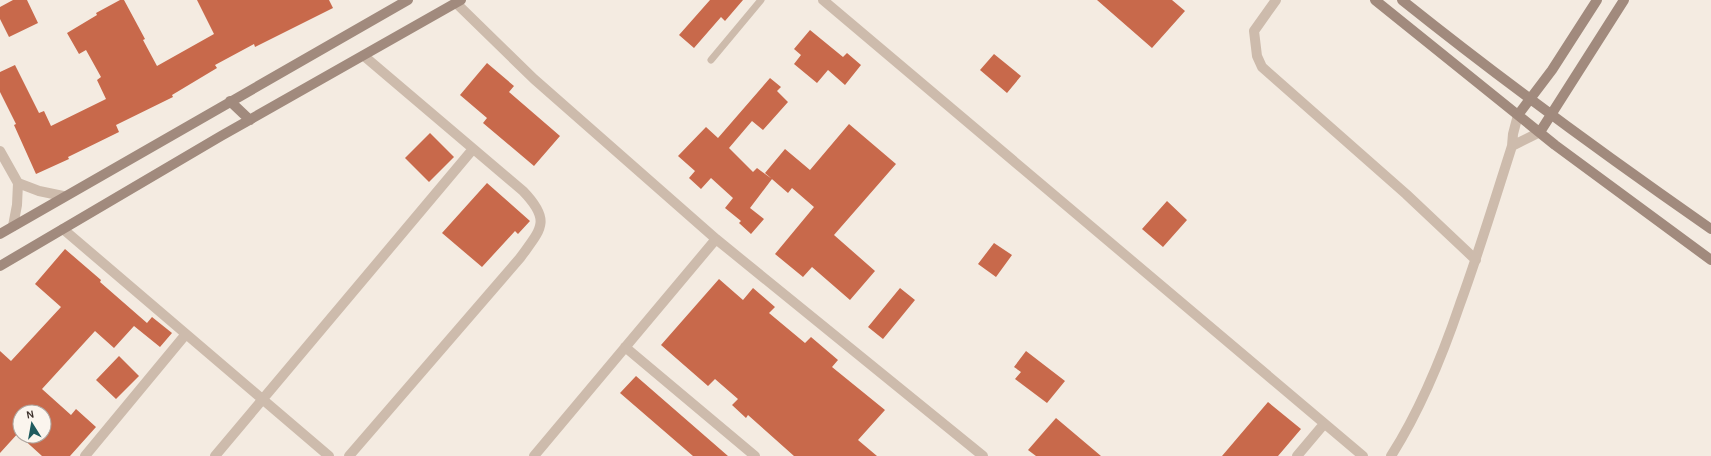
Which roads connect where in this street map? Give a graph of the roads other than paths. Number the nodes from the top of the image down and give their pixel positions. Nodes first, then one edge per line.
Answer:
1 (408, 0) edge
2 (761, 0) edge
3 (823, 0) edge
4 (1276, 0) edge
5 (1375, 0) edge
6 (1402, 0) edge
7 (1597, 0) edge
8 (1624, 0) edge
9 (459, 2) edge
10 (364, 56) junction
11 (711, 60) dead end
12 (1531, 99) junction
13 (230, 101) junction
14 (1518, 115) junction
15 (1552, 115) junction
16 (250, 120) junction
17 (1540, 132) junction
18 (1512, 146) junction
19 (473, 149) junction
20 (0, 151) edge
21 (18, 182) junction
22 (63, 196) junction
23 (13, 226) junction
24 (63, 229) junction
25 (1711, 229) edge
26 (0, 234) edge
27 (716, 240) junction
28 (1476, 260) junction
29 (1711, 260) edge
30 (0, 266) edge
31 (186, 334) junction
32 (625, 347) junction
33 (263, 398) junction
34 (1324, 424) junction
35 (753, 455) edge
36 (85, 456) edge
37 (215, 456) edge
38 (328, 456) edge
39 (349, 456) edge
40 (534, 456) edge
41 (983, 456) edge
42 (1297, 456) edge
43 (1363, 456) edge
44 (1391, 456) edge

1 - 13 street
2 - 11 lane
3 - 34 street
4 - 28 street
5 - 14 street
6 - 12 street
7 - 12 street
8 - 15 street
9 - 10 street
9 - 27 street
10 - 16 street
10 - 19 street
12 - 14 street
12 - 15 street
13 - 16 street
13 - 22 street
14 - 17 street
14 - 18 street
15 - 17 street
15 - 25 street
16 - 24 street
17 - 18 street
17 - 29 street
18 - 28 street
19 - 33 street
19 - 39 street
20 - 21 street
21 - 22 street
21 - 23 street
22 - 23 street
23 - 26 street
24 - 30 street
24 - 31 street
27 - 32 street
27 - 41 street
28 - 44 street
31 - 33 street
31 - 36 street
32 - 35 street
32 - 40 street
33 - 37 street
33 - 38 street
34 - 42 street
34 - 43 street

